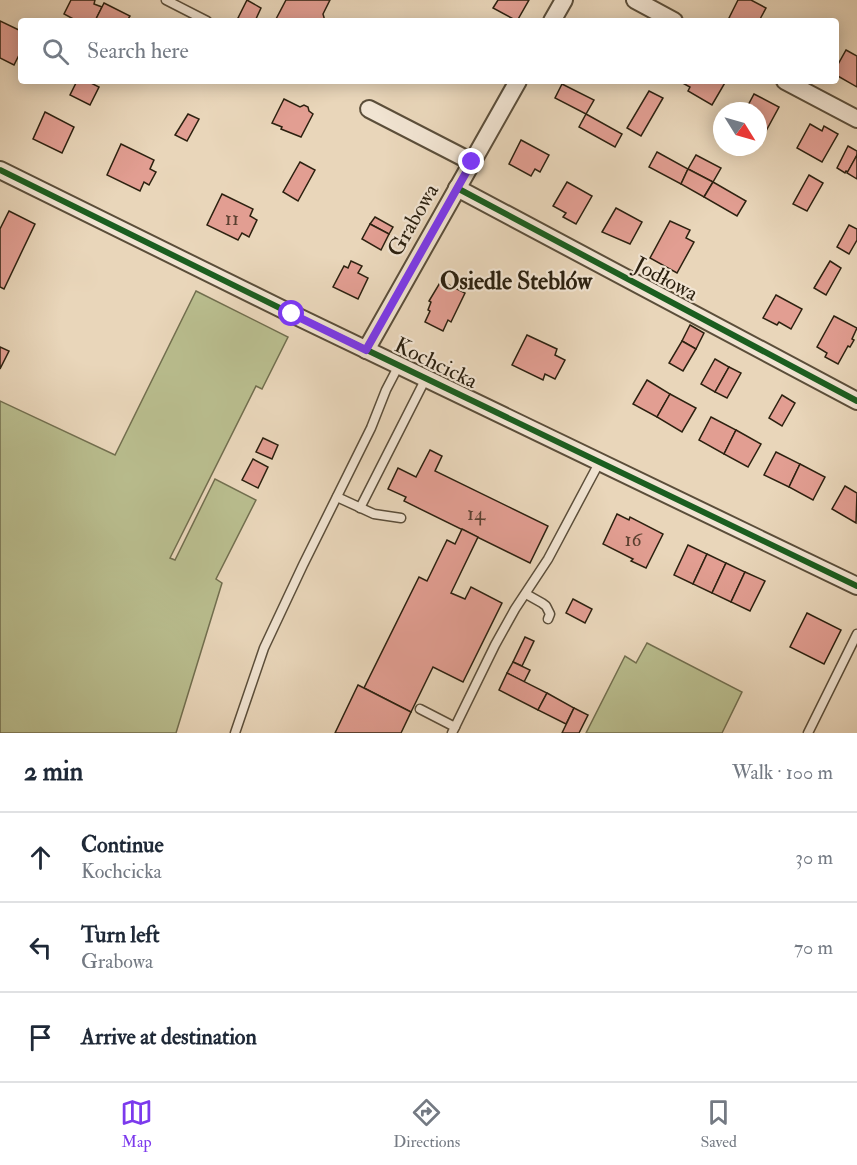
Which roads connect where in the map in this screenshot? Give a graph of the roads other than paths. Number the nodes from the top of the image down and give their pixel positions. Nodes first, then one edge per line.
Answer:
1 (166, 0) edge
2 (564, 0) edge
3 (635, 0) edge
4 (201, 18) edge
5 (554, 18) edge
6 (668, 18) edge
7 (516, 84) edge
8 (792, 84) edge
9 (369, 108) dead end
10 (857, 119) edge
11 (472, 162) junction
12 (0, 170) edge
13 (457, 188) junction
14 (366, 350) junction
15 (399, 365) junction
16 (426, 378) junction
17 (857, 401) edge
18 (599, 463) junction
19 (337, 497) junction
20 (360, 508) junction
21 (401, 518) dead end
22 (857, 586) edge
23 (526, 594) junction
24 (548, 619) dead end
25 (857, 634) edge
26 (420, 709) dead end
27 (454, 730) edge
28 (235, 733) edge
29 (808, 733) edge

1 - 4 lane
2 - 5 street
3 - 6 street
7 - 11 street, Grabowa
8 - 10 street
9 - 11 street
11 - 13 street, Grabowa
12 - 14 street, Kochcicka
13 - 14 street, Grabowa
13 - 17 street, Jodłowa
14 - 15 street, Kochcicka
15 - 16 street, Kochcicka
15 - 19 lane
16 - 18 street, Kochcicka
16 - 20 lane
18 - 22 street, Kochcicka
18 - 23 lane
19 - 20 lane
19 - 28 lane
20 - 21 lane
23 - 24 lane
23 - 27 lane
25 - 29 lane
26 - 27 lane

